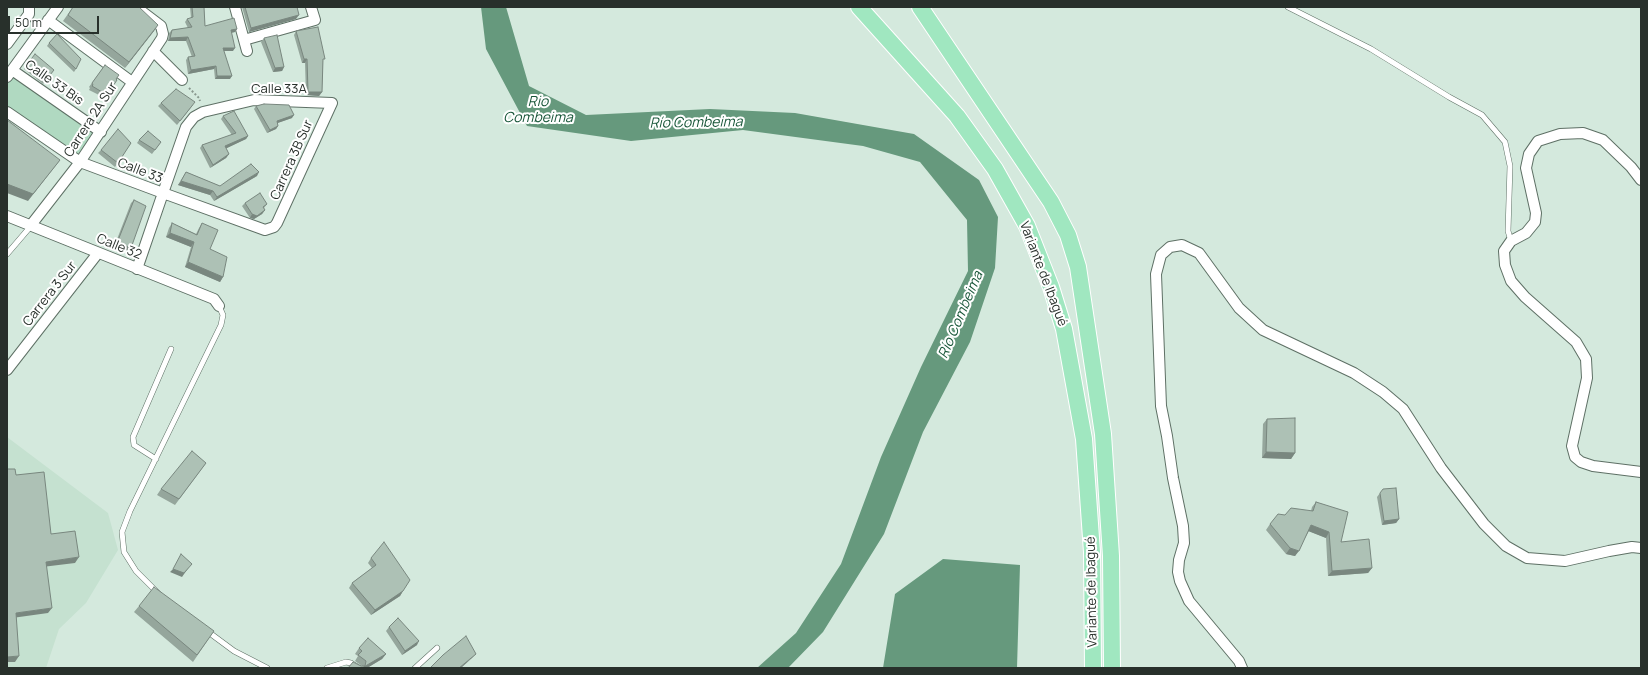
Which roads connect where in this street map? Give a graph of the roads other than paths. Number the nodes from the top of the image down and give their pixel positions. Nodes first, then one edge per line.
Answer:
1 (30, 7) edge
2 (58, 7) edge
3 (235, 7) edge
4 (311, 7) edge
5 (859, 7) edge
6 (874, 7) edge
7 (920, 7) edge
8 (1288, 7) edge
9 (142, 9) edge
10 (48, 20) junction
11 (880, 30) junction
12 (244, 40) junction
13 (7, 44) edge
14 (152, 51) junction
15 (247, 51) dead end
16 (10, 74) edge
17 (182, 80) road end
18 (132, 82) junction
19 (332, 103) joint
20 (7, 112) edge
21 (101, 132) junction
22 (80, 162) junction
23 (1641, 180) edge
24 (163, 193) junction
25 (7, 216) edge
26 (31, 225) junction
27 (274, 227) joint
28 (1511, 241) junction
29 (98, 253) junction
30 (7, 254) edge
31 (138, 269) junction
32 (219, 306) joint
33 (171, 350) dead end
34 (7, 370) edge
35 (156, 459) junction
36 (1641, 472) edge
37 (1641, 548) edge
38 (161, 596) edge
39 (203, 628) edge
40 (437, 648) dead end
41 (267, 668) edge
42 (327, 668) edge
43 (359, 668) edge
44 (414, 668) edge
45 (1094, 668) edge
46 (1112, 668) edge
47 (1242, 668) edge

1 - 13 street
2 - 10 street
3 - 12 street
4 - 12 street
5 - 11 highway, Variante de Ibagué
6 - 11 highway
7 - 46 highway, Variante de Ibagué
8 - 28 lane
9 - 14 street, Carrera 2A Sur
10 - 16 street
10 - 18 street
11 - 45 highway, Variante de Ibagué
12 - 15 street
14 - 17 street
14 - 18 street, Carrera 2A Sur
16 - 21 street, Calle 33 Bis
18 - 21 street, Carrera 2A Sur
19 - 24 street, Calle 33A
19 - 27 street, Carrera 3B Sur
20 - 22 street, Calle 33
21 - 22 street, Carrera 2A Sur
22 - 24 street, Calle 33
22 - 26 street, Carrera 2A Sur
23 - 28 street
24 - 27 street, Calle 33
24 - 31 street
25 - 26 street, Calle 32
26 - 29 street, Calle 32
26 - 30 lane
28 - 36 street
29 - 31 street, Calle 32
29 - 34 street, Carrera 3 Sur
31 - 32 street, Calle 32
32 - 35 lane
33 - 35 lane
35 - 38 lane
37 - 47 street
39 - 41 lane
40 - 44 lane
42 - 43 lane

